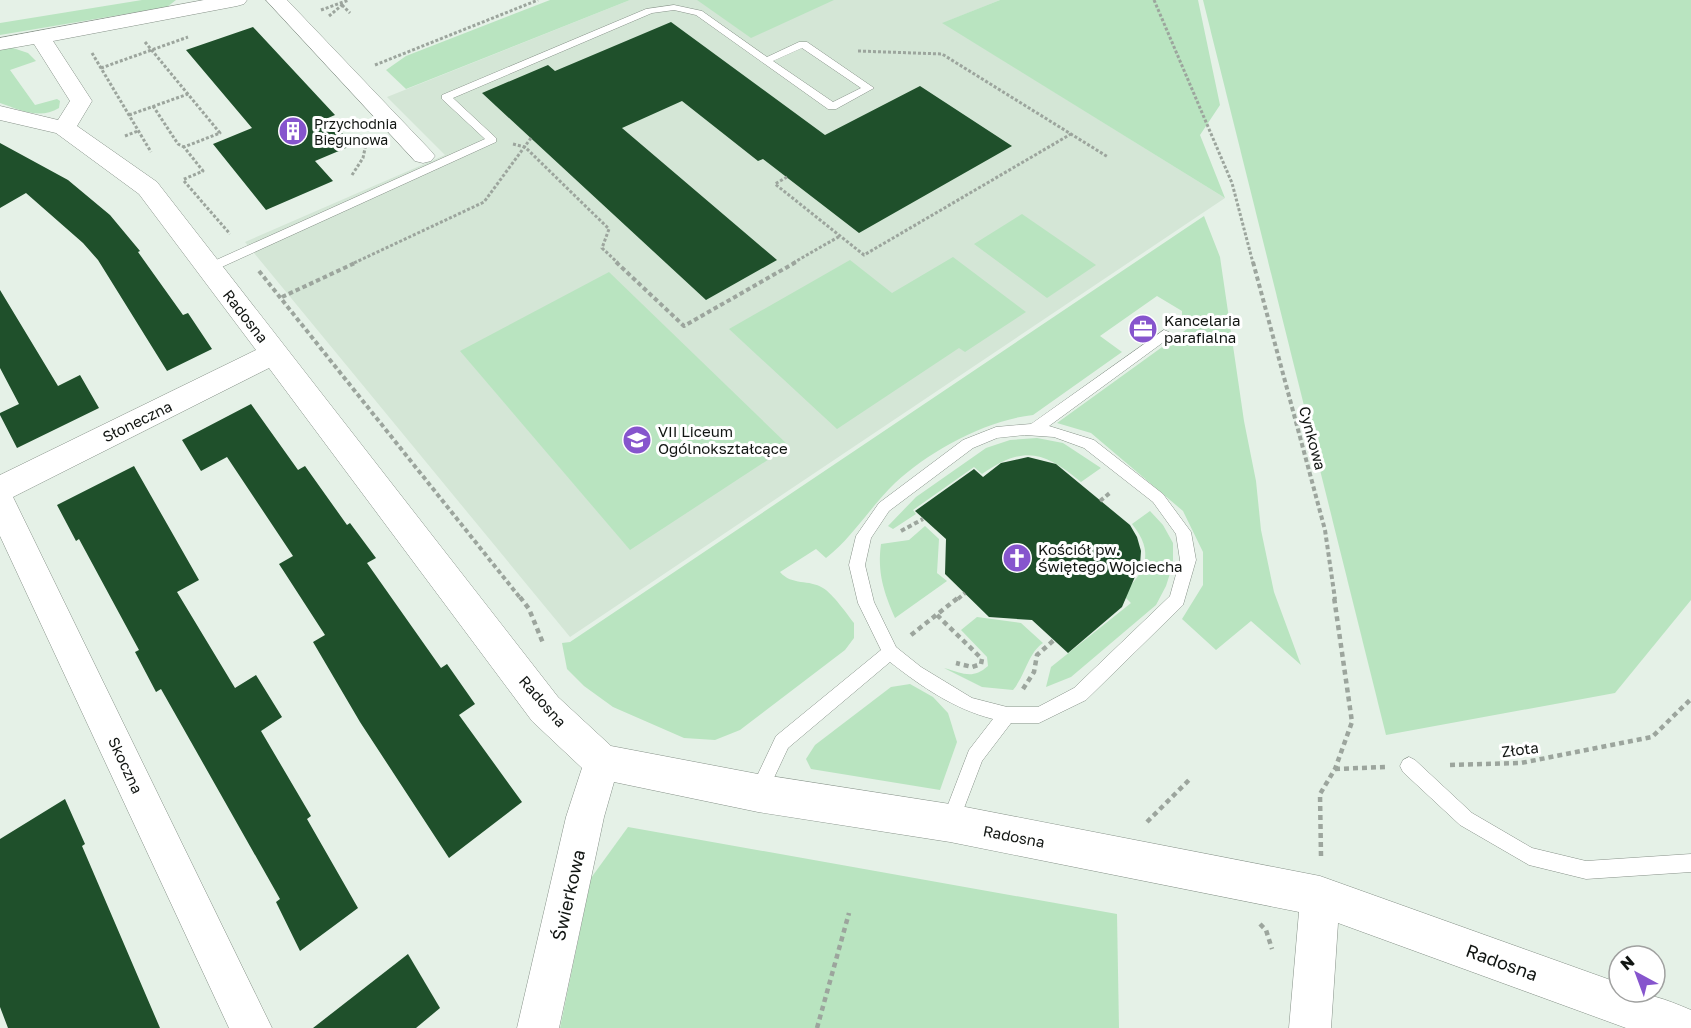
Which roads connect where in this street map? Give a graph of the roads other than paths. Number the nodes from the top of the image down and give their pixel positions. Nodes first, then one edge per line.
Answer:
1 (237, 0) edge
2 (276, 0) edge
3 (40, 38) junction
4 (0, 44) edge
5 (766, 61) junction
6 (0, 112) edge
7 (64, 128) junction
8 (423, 156) dead end
9 (209, 268) junction
10 (1164, 335) dead end
11 (275, 353) junction
12 (1033, 430) junction
13 (0, 489) edge
14 (0, 501) edge
15 (890, 651) junction
16 (1007, 715) junction
17 (602, 762) junction
18 (1409, 766) road end
19 (758, 793) junction
20 (950, 823) junction
21 (1691, 863) edge
22 (1320, 896) junction
23 (251, 1028) edge
24 (538, 1028) edge
25 (1310, 1028) edge
26 (1684, 1028) edge

1 - 3 street
2 - 8 street
3 - 4 street
3 - 7 street
5 - 5 lane
5 - 9 lane
6 - 7 street, Radosna
7 - 9 street, Radosna
9 - 11 street, Radosna
10 - 12 lane
11 - 13 street, Słoneczna
11 - 17 street, Radosna
12 - 15 lane
12 - 16 lane
14 - 23 street, Skoczna
15 - 16 lane
15 - 19 lane
16 - 20 lane
17 - 19 street, Radosna
17 - 24 street, Świerkowa
18 - 21 lane
19 - 20 street, Radosna
20 - 22 street, Radosna
22 - 25 street
22 - 26 street, Radosna

